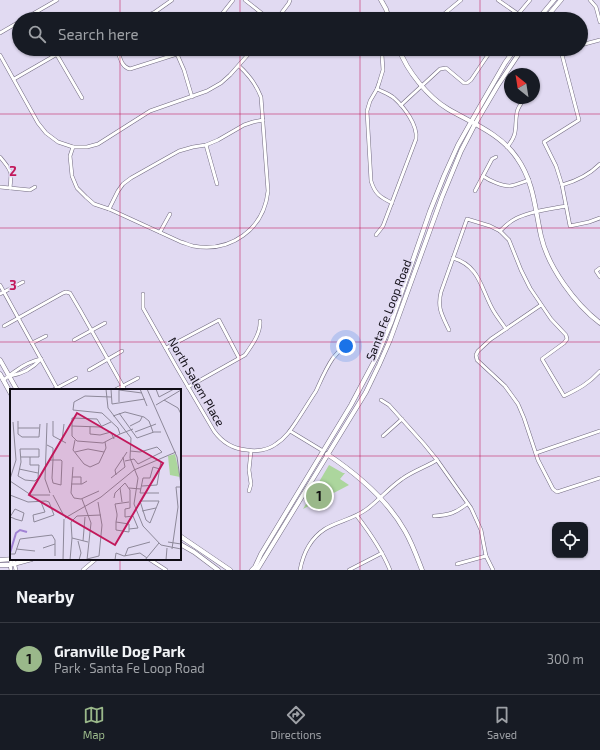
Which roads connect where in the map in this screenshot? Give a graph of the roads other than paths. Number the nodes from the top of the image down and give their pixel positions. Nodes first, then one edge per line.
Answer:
1 (57, 0) edge
2 (172, 0) edge
3 (233, 0) edge
4 (245, 0) edge
5 (290, 0) edge
6 (381, 0) edge
7 (461, 0) edge
8 (498, 0) edge
9 (530, 0) edge
10 (554, 0) edge
11 (561, 0) edge
12 (590, 0) edge
13 (36, 12) edge
14 (155, 12) edge
15 (224, 12) edge
16 (260, 12) edge
17 (283, 12) edge
18 (387, 12) edge
19 (447, 12) edge
20 (515, 12) edge
21 (520, 12) edge
22 (544, 12) edge
23 (551, 12) edge
24 (600, 22) edge
25 (12, 26) edge
26 (0, 33) edge
27 (600, 40) edge
28 (588, 43) edge
29 (0, 55) edge
30 (54, 56) edge
31 (58, 56) edge
32 (120, 56) edge
33 (171, 56) edge
34 (178, 56) edge
35 (247, 56) edge
36 (382, 56) edge
37 (401, 56) edge
38 (487, 56) edge
39 (510, 56) edge
40 (517, 56) edge
41 (562, 56) edge
42 (239, 66) junction
43 (14, 79) junction
44 (422, 86) junction
45 (377, 89) junction
46 (192, 97) junction
47 (82, 98) dead end
48 (521, 104) edge
49 (401, 105) junction
50 (263, 120) junction
51 (473, 123) junction
52 (206, 145) junction
53 (73, 147) junction
54 (507, 147) junction
55 (0, 157) edge
56 (496, 157) dead end
57 (600, 164) edge
58 (483, 176) junction
59 (529, 180) junction
60 (217, 184) dead end
61 (562, 185) junction
62 (0, 187) edge
63 (35, 187) dead end
64 (10, 188) junction
65 (476, 192) dead end
66 (392, 203) junction
67 (566, 206) junction
68 (109, 210) junction
69 (536, 212) junction
70 (170, 214) dead end
71 (600, 218) edge
72 (500, 231) junction
73 (160, 232) junction
74 (376, 235) dead end
75 (453, 258) junction
76 (600, 268) edge
77 (600, 277) edge
78 (22, 282) dead end
79 (0, 285) edge
80 (4, 292) junction
81 (0, 294) edge
82 (143, 294) dead end
83 (540, 305) junction
84 (18, 318) junction
85 (260, 321) dead end
86 (105, 322) dead end
87 (600, 323) edge
88 (4, 326) dead end
89 (506, 329) junction
90 (92, 330) junction
91 (449, 330) dead end
92 (46, 336) dead end
93 (74, 340) dead end
94 (350, 341) dead end
95 (32, 343) junction
96 (166, 348) junction
97 (122, 351) dead end
98 (240, 358) junction
99 (41, 359) junction
100 (108, 359) junction
101 (0, 360) edge
102 (89, 370) dead end
103 (600, 371) edge
104 (0, 374) edge
105 (9, 376) junction
106 (76, 378) dead end
107 (138, 378) dead end
108 (3, 380) junction
109 (123, 386) junction
110 (188, 387) junction
111 (16, 389) edge
112 (58, 389) edge
113 (117, 389) edge
114 (125, 389) edge
115 (10, 392) edge
116 (380, 400) dead end
117 (402, 419) junction
118 (290, 431) junction
119 (600, 431) edge
120 (383, 436) dead end
121 (251, 451) junction
122 (323, 451) junction
123 (536, 453) junction
124 (328, 454) junction
125 (438, 460) junction
126 (600, 478) edge
127 (250, 491) dead end
128 (381, 498) junction
129 (467, 504) junction
130 (357, 516) junction
131 (434, 516) dead end
132 (181, 537) edge
133 (181, 545) edge
134 (382, 553) junction
135 (486, 556) junction
136 (0, 560) edge
137 (26, 560) edge
138 (95, 560) edge
139 (150, 560) edge
140 (13, 562) edge
141 (457, 564) dead end
142 (0, 565) edge
143 (11, 570) edge
144 (16, 570) edge
145 (84, 570) edge
146 (166, 570) edge
147 (218, 570) edge
148 (230, 570) edge
149 (252, 570) edge
150 (257, 570) edge
151 (300, 570) edge
152 (349, 570) edge
153 (390, 570) edge
154 (422, 570) edge
155 (493, 570) edge

1 - 13 street
2 - 14 street
3 - 15 street
4 - 16 street
5 - 17 street
6 - 18 main road
7 - 19 street
8 - 20 street
9 - 21 street
10 - 22 main road
11 - 23 main road
12 - 24 street
25 - 26 street
27 - 28 street
29 - 43 street
30 - 43 street
31 - 47 street
32 - 33 street
34 - 46 street
35 - 42 street
36 - 45 street
37 - 44 main road
38 - 44 street
39 - 51 main road, Santa Fe Loop Road
40 - 51 main road, Santa Fe Loop Road
41 - 61 street
42 - 46 street
42 - 50 street
43 - 53 street
44 - 49 street
44 - 51 main road
45 - 49 street
45 - 66 street
46 - 53 street
48 - 54 street
49 - 66 street
50 - 52 street
50 - 73 street
51 - 54 main road
51 - 122 main road, Santa Fe Loop Road
51 - 124 main road, Santa Fe Loop Road
52 - 60 street
52 - 68 street
53 - 68 street
54 - 59 main road
55 - 64 street
56 - 58 street
57 - 61 street
58 - 59 street
58 - 65 street
59 - 69 main road
61 - 67 street
62 - 64 street
63 - 64 street
66 - 74 street
67 - 69 street
67 - 71 street
68 - 73 street
69 - 72 street
69 - 87 main road
70 - 73 street
72 - 75 street
72 - 83 street
75 - 89 street
75 - 91 street
76 - 77 street
78 - 80 street
79 - 80 street
80 - 81 street
80 - 84 street
82 - 96 street, North Salem Place
83 - 89 street
83 - 103 street
84 - 88 street
84 - 90 street
84 - 95 street
85 - 98 street
86 - 90 street
89 - 123 street
90 - 93 street
90 - 100 street
92 - 95 street
94 - 118 street, North Salem Place
95 - 99 street
96 - 98 street
96 - 110 street, North Salem Place
97 - 100 street
98 - 110 street
99 - 105 street
99 - 112 street
100 - 102 street
100 - 109 street
101 - 105 main road
104 - 108 main road
105 - 108 street
105 - 111 main road
106 - 112 street
107 - 109 street
108 - 115 main road
109 - 113 street
109 - 114 street
110 - 121 street, North Salem Place
116 - 117 street
117 - 120 street
117 - 125 street
118 - 121 street, North Salem Place
118 - 122 street
119 - 123 street
121 - 127 street
122 - 124 main road
122 - 149 main road, Santa Fe Loop Road
123 - 126 street
124 - 128 main road
124 - 150 main road, Santa Fe Loop Road
125 - 128 street
125 - 129 street
128 - 130 street
128 - 154 main road
129 - 131 street
129 - 135 street
130 - 134 street
130 - 151 street
132 - 148 main road
133 - 147 main road
134 - 152 street
134 - 153 street
135 - 141 street
135 - 155 street
136 - 140 main road
137 - 140 main road
138 - 145 street
139 - 146 street
140 - 142 main road
140 - 143 street
140 - 144 street

